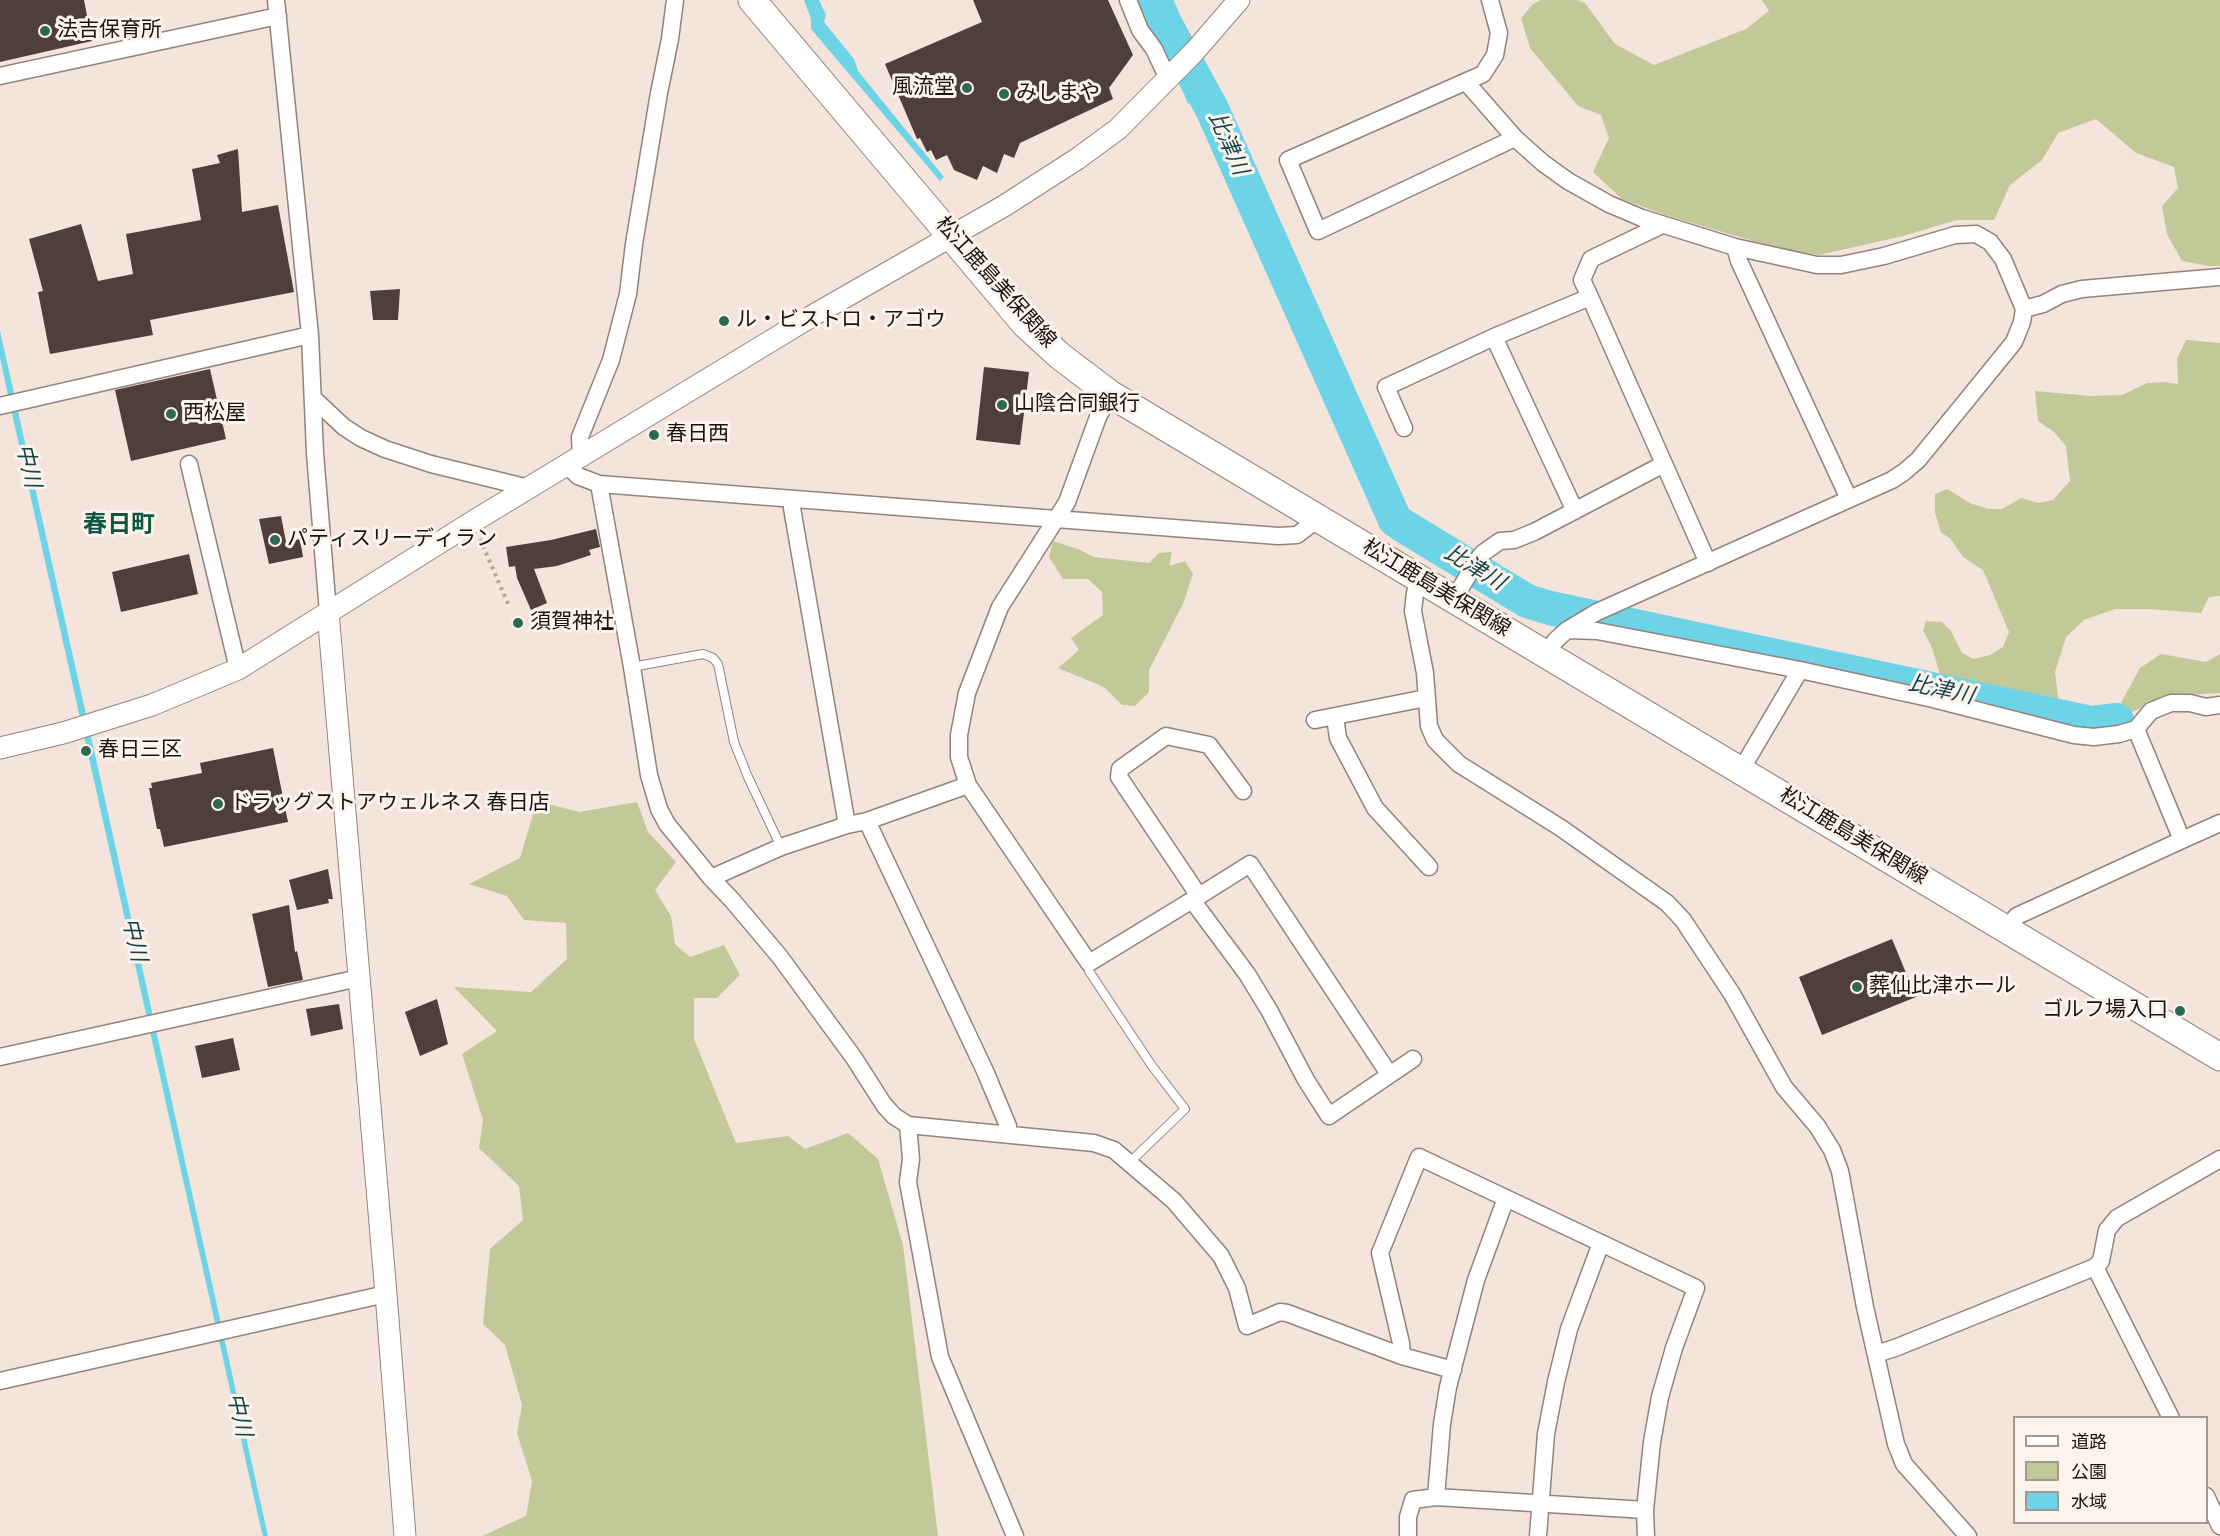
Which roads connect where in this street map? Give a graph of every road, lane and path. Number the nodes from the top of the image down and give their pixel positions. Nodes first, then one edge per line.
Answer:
1 (675, 0) edge
2 (752, 0) edge
3 (1128, 0) edge
4 (1239, 0) edge
5 (1490, 0) edge
6 (277, 8) edge
7 (0, 76) edge
8 (1168, 79) junction
9 (1466, 82) junction
10 (1515, 138) junction
11 (1662, 225) junction
12 (951, 235) junction
13 (1735, 247) junction
14 (2220, 276) edge
15 (1590, 297) junction
16 (2024, 309) junction
17 (310, 335) junction
18 (1494, 337) junction
19 (1110, 394) junction
20 (314, 399) junction
21 (9, 404) edge
22 (1404, 428) dead end
23 (574, 461) junction
24 (189, 464) dead end
25 (1664, 464) junction
26 (599, 484) junction
27 (529, 488) junction
28 (793, 499) junction
29 (1849, 499) junction
30 (1575, 511) junction
31 (1056, 519) junction
32 (1318, 519) junction
33 (474, 521) junction
34 (1708, 563) junction
35 (1420, 579) junction
36 (1454, 599) junction
37 (509, 606) dead end
38 (328, 612) junction
39 (1572, 627) junction
40 (1546, 654) junction
41 (632, 667) junction
42 (238, 669) junction
43 (1800, 670) junction
44 (1426, 698) junction
45 (2220, 705) edge
46 (1335, 717) junction
47 (1315, 720) dead end
48 (2136, 729) junction
49 (0, 748) edge
50 (1741, 770) junction
51 (968, 785) junction
52 (1243, 791) dead end
53 (867, 821) junction
54 (2220, 824) edge
55 (847, 825) junction
56 (2182, 840) junction
57 (781, 847) junction
58 (1429, 867) dead end
59 (711, 878) junction
60 (1196, 898) junction
61 (2007, 929) junction
62 (1089, 963) junction
63 (359, 978) junction
64 (0, 1057) edge
65 (2220, 1057) edge
66 (1413, 1059) dead end
67 (1389, 1074) junction
68 (908, 1125) junction
69 (1006, 1134) junction
70 (2220, 1159) edge
71 (1129, 1163) junction
72 (1506, 1198) junction
73 (1601, 1243) junction
74 (2095, 1267) junction
75 (386, 1294) junction
76 (1876, 1354) junction
77 (1402, 1356) junction
78 (1453, 1370) junction
79 (0, 1381) edge
80 (2170, 1416) edge
81 (1436, 1497) junction
82 (2208, 1500) edge
83 (1539, 1504) junction
84 (1645, 1510) junction
85 (2220, 1526) edge
86 (405, 1536) edge
87 (1015, 1536) edge
88 (1408, 1536) edge
89 (1538, 1536) edge
90 (1646, 1536) edge
91 (1968, 1536) edge

1 - 23 street
2 - 12 main road, 松江鹿島美保関線
3 - 8 street
4 - 8 street
5 - 9 street
6 - 7 street
6 - 17 street
8 - 12 street
9 - 10 street
9 - 10 street
10 - 11 street
11 - 13 street
11 - 15 street
12 - 19 main road, 松江鹿島美保関線
12 - 23 street
13 - 16 street
13 - 29 street
14 - 16 street
15 - 18 street
15 - 25 street
16 - 29 street
17 - 20 street
17 - 21 street
18 - 22 street
18 - 30 street
19 - 31 street
19 - 32 main road, 松江鹿島美保関線
20 - 27 street
20 - 38 street
23 - 26 street
23 - 27 street
24 - 42 street
25 - 30 street
25 - 34 street
26 - 28 street
26 - 41 street
27 - 33 street
28 - 31 street
28 - 55 street
29 - 34 street
30 - 36 street
31 - 32 street
31 - 51 street
32 - 35 main road, 松江鹿島美保関線
33 - 37 path
33 - 38 street
34 - 39 street
35 - 36 main road, 松江鹿島美保関線
35 - 44 street
36 - 40 main road, 松江鹿島美保関線
38 - 42 street
38 - 63 street
39 - 40 street
39 - 43 street
40 - 50 main road, 松江鹿島美保関線
41 - 57 lane
41 - 59 street
42 - 49 street
43 - 48 street
43 - 50 street
44 - 46 street
44 - 76 street
45 - 48 street
46 - 47 street
46 - 58 street
48 - 56 street
50 - 61 main road, 松江鹿島美保関線
51 - 53 street
51 - 62 street
52 - 60 street
53 - 55 street
53 - 69 street
54 - 56 street
55 - 57 street
56 - 61 street
57 - 59 street
59 - 68 street
60 - 62 street
60 - 67 street
60 - 67 street
61 - 65 main road, 松江鹿島美保関線
62 - 71 lane
63 - 64 street
63 - 75 street
66 - 67 street
68 - 69 street
68 - 87 street
69 - 71 street
70 - 74 street
71 - 77 street
72 - 73 street
72 - 77 street
72 - 78 street
73 - 83 street
73 - 84 street
74 - 76 street
74 - 80 street
75 - 79 street
75 - 86 street
76 - 91 street
77 - 78 street
78 - 81 street
81 - 83 street
81 - 88 street
82 - 85 street
83 - 84 street
83 - 89 street
84 - 90 street

